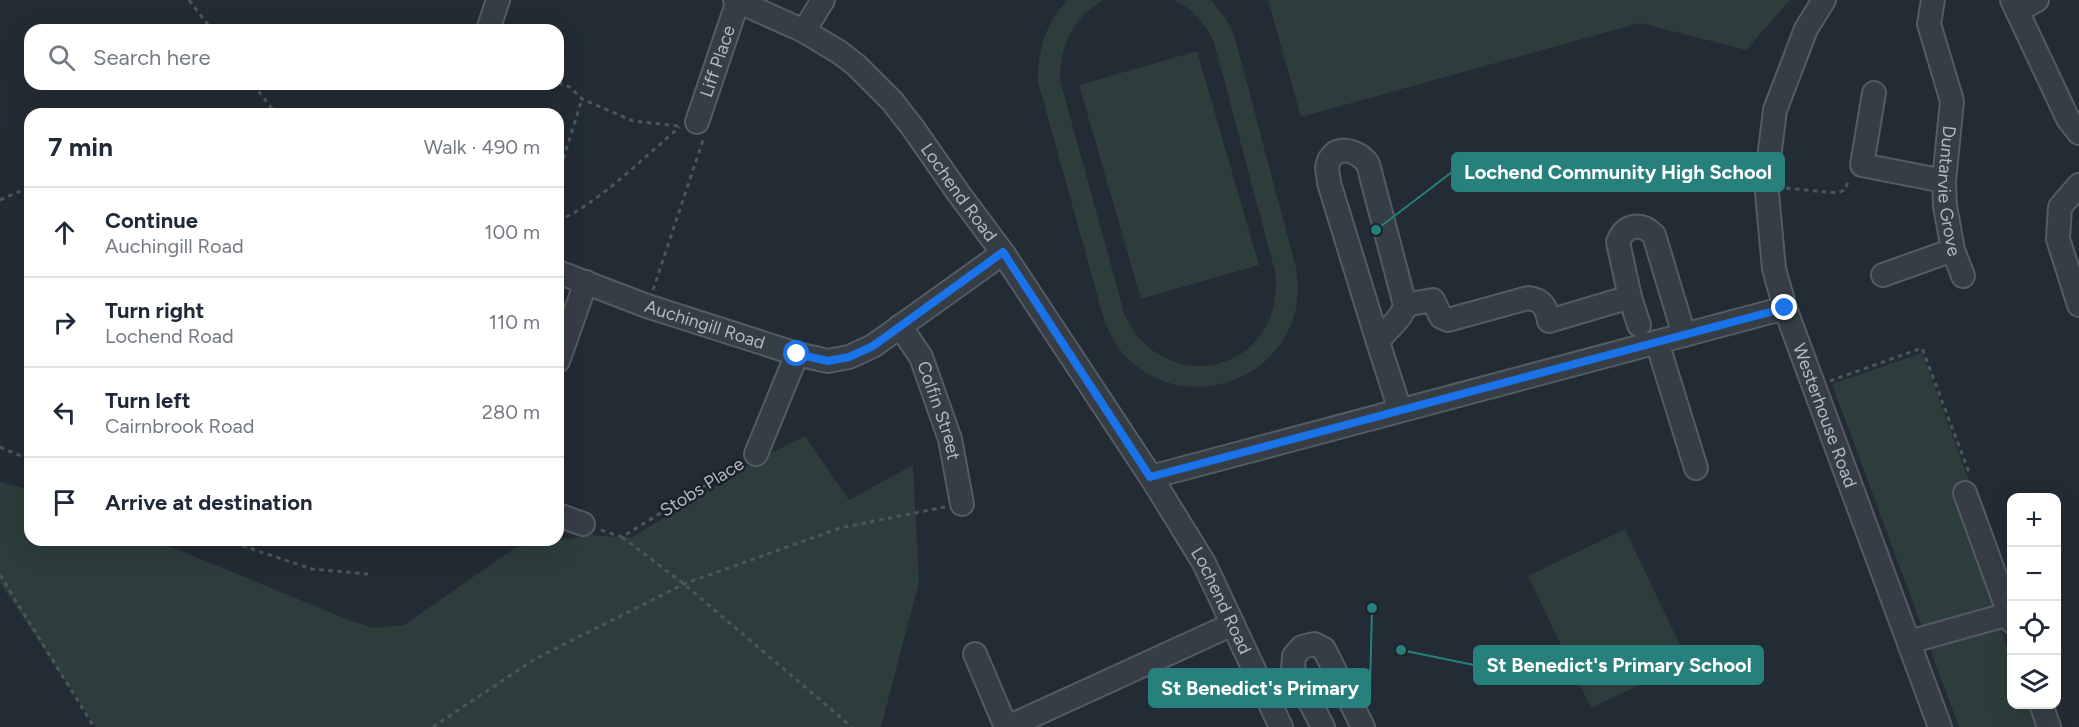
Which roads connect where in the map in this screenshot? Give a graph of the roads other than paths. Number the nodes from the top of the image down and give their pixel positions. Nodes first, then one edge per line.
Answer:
1 (498, 0) edge
2 (823, 0) edge
3 (1824, 0) edge
4 (1934, 0) edge
5 (2037, 0) edge
6 (736, 1) edge
7 (2015, 6) edge
8 (490, 24) edge
9 (804, 31) junction
10 (1874, 93) dead end
11 (689, 124) road end
12 (2079, 133) edge
13 (1944, 180) junction
14 (2079, 185) edge
15 (1953, 250) junction
16 (1003, 252) junction
17 (564, 274) edge
18 (1883, 275) dead end
19 (1963, 276) dead end
20 (586, 282) junction
21 (1630, 297) junction
22 (1405, 305) junction
23 (2079, 306) edge
24 (1785, 308) junction
25 (1639, 325) dead end
26 (900, 326) junction
27 (1684, 335) junction
28 (1378, 342) junction
29 (1657, 342) junction
30 (564, 345) edge
31 (803, 356) junction
32 (1400, 410) junction
33 (756, 454) road end
34 (1696, 468) dead end
35 (1150, 477) junction
36 (1968, 485) road end
37 (962, 504) road end
38 (564, 517) edge
39 (583, 524) road end
40 (2007, 608) edge
41 (2007, 619) edge
42 (1233, 624) junction
43 (1909, 642) junction
44 (975, 654) dead end
45 (2042, 709) edge
46 (1007, 727) edge
47 (1281, 727) edge
48 (1323, 727) edge
49 (1363, 727) edge
50 (1940, 727) edge
51 (2049, 727) edge

1 - 8 street
2 - 9 street
3 - 24 street, Westerhouse Road
4 - 13 street, Duntarvie Grove
5 - 7 street
6 - 9 street, Lochend Road
6 - 11 street, Liff Place
7 - 12 street
9 - 16 street, Lochend Road
10 - 13 street
13 - 15 street, Duntarvie Grove
14 - 23 street
15 - 18 street
15 - 19 street, Duntarvie Grove
16 - 26 street, Auchingill Road
16 - 35 street, Lochend Road
17 - 20 street, Auchingill Road
20 - 30 street
20 - 31 street, Auchingill Road
21 - 22 street
21 - 25 street
21 - 27 street
22 - 28 street
22 - 28 street
24 - 27 street
24 - 43 street, Westerhouse Road
26 - 31 street, Auchingill Road
26 - 37 street, Colfin Street
27 - 29 street
28 - 32 street
29 - 32 street
29 - 34 street
31 - 33 street, Stobs Place
32 - 35 street
35 - 42 street, Lochend Road
36 - 40 street
38 - 39 street
41 - 43 street
42 - 46 street
42 - 47 street, Lochend Road
43 - 50 street, Westerhouse Road
44 - 46 street
45 - 51 street
48 - 49 street

